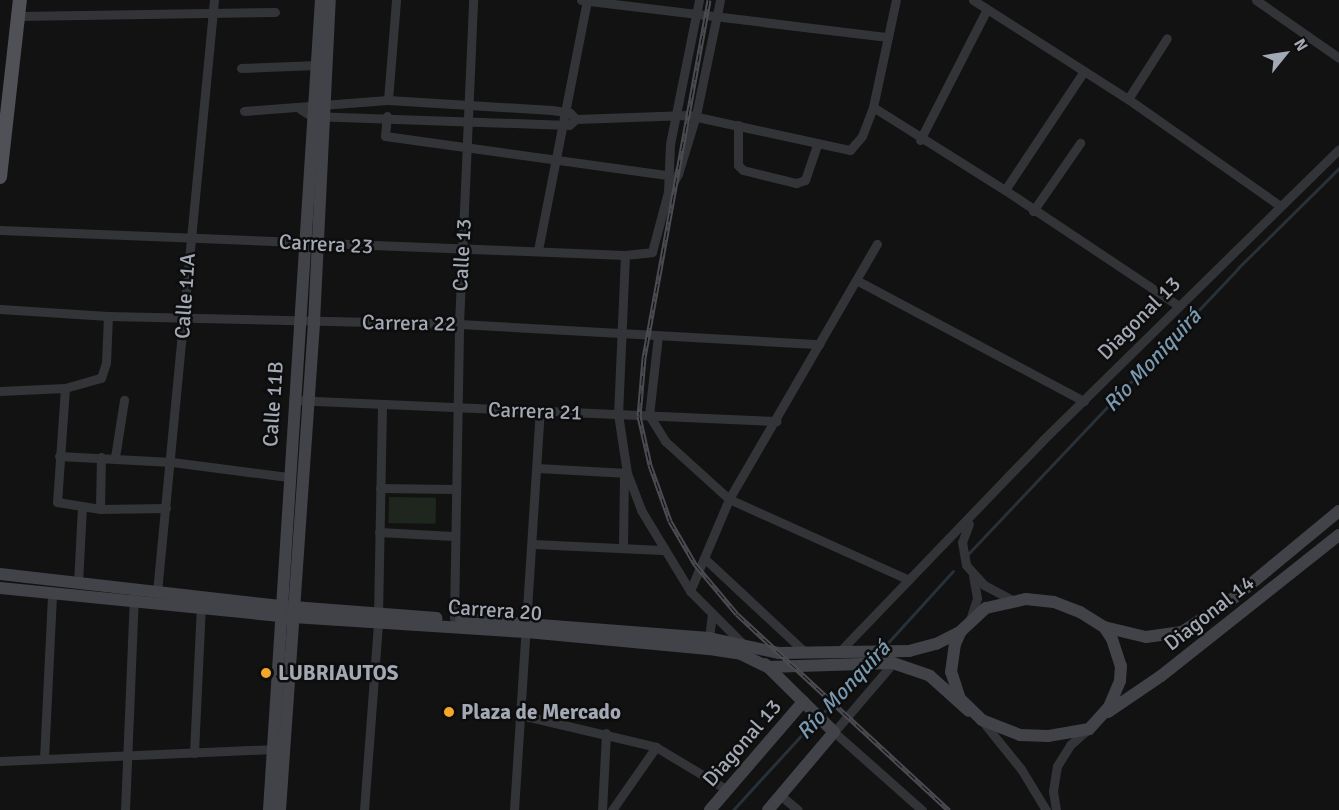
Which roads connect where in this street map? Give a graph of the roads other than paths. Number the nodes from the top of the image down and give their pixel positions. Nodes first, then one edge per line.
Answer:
1 (20, 0) edge
2 (214, 0) edge
3 (321, 0) edge
4 (330, 0) edge
5 (396, 0) edge
6 (473, 0) edge
7 (585, 0) edge
8 (699, 0) edge
9 (720, 0) edge
10 (896, 0) edge
11 (973, 0) edge
12 (1256, 0) edge
13 (987, 9) junction
14 (274, 12) dead end
15 (213, 13) junction
16 (18, 16) junction
17 (696, 16) junction
18 (717, 19) junction
19 (888, 37) junction
20 (1167, 38) dead end
21 (1339, 58) edge
22 (316, 65) junction
23 (241, 68) dead end
24 (1084, 71) junction
25 (1128, 99) junction
26 (387, 100) junction
27 (468, 106) junction
28 (873, 107) junction
29 (314, 109) junction
30 (244, 111) dead end
31 (566, 112) junction
32 (387, 116) junction
33 (696, 116) junction
34 (675, 117) junction
35 (576, 119) junction
36 (468, 120) junction
37 (563, 125) junction
38 (738, 125) junction
39 (920, 140) junction
40 (818, 143) junction
41 (1080, 143) dead end
42 (467, 148) junction
43 (1339, 149) edge
44 (555, 159) junction
45 (665, 175) junction
46 (0, 177) edge
47 (1005, 190) junction
48 (668, 192) junction
49 (1280, 206) junction
50 (1032, 211) junction
51 (0, 230) edge
52 (189, 237) junction
53 (312, 244) junction
54 (877, 244) dead end
55 (462, 250) junction
56 (538, 250) junction
57 (625, 255) junction
58 (858, 281) junction
59 (1179, 306) junction
60 (0, 309) edge
61 (108, 316) junction
62 (184, 318) junction
63 (298, 321) junction
64 (314, 322) junction
65 (459, 324) junction
66 (620, 332) junction
67 (658, 336) junction
68 (819, 344) junction
69 (65, 388) junction
70 (0, 391) edge
71 (124, 400) dead end
72 (300, 401) junction
73 (1084, 401) junction
74 (382, 405) junction
75 (458, 408) junction
76 (540, 412) junction
77 (618, 414) junction
78 (649, 415) junction
79 (777, 421) junction
80 (59, 456) junction
81 (101, 457) junction
82 (115, 457) junction
83 (172, 462) junction
84 (537, 468) junction
85 (625, 473) junction
86 (288, 477) junction
87 (380, 488) junction
88 (455, 489) junction
89 (729, 499) junction
90 (82, 507) junction
91 (166, 508) junction
92 (100, 509) junction
93 (1339, 512) edge
94 (971, 519) junction
95 (379, 532) junction
96 (1339, 535) edge
97 (453, 536) junction
98 (533, 544) junction
99 (623, 546) junction
100 (662, 550) junction
101 (704, 558) junction
102 (970, 571) junction
103 (0, 574) edge
104 (909, 580) junction
105 (78, 583) junction
106 (0, 588) edge
107 (690, 591) junction
108 (157, 592) junction
109 (52, 593) junction
110 (134, 598) junction
111 (1012, 600) junction
112 (201, 608) junction
113 (280, 611) junction
114 (293, 612) junction
115 (712, 613) junction
116 (454, 618) junction
117 (378, 619) junction
118 (965, 626) junction
119 (528, 627) junction
120 (1104, 627) junction
121 (709, 638) junction
122 (746, 646) junction
123 (841, 650) junction
124 (806, 653) junction
125 (857, 657) junction
126 (888, 659) junction
127 (768, 668) junction
128 (806, 705) junction
129 (969, 711) junction
130 (521, 715) junction
131 (1100, 718) junction
132 (982, 720) junction
133 (1089, 729) junction
134 (832, 730) junction
135 (606, 733) junction
136 (656, 747) junction
137 (279, 749) junction
138 (194, 753) junction
139 (130, 754) junction
140 (44, 759) junction
141 (0, 761) edge
142 (726, 789) junction
143 (780, 795) junction
144 (124, 810) edge
145 (269, 810) edge
146 (280, 810) edge
147 (364, 810) edge
148 (514, 810) edge
149 (602, 810) edge
150 (612, 810) edge
151 (710, 810) edge
152 (768, 810) edge
153 (798, 810) edge
154 (922, 810) edge
155 (1046, 810) edge
156 (1056, 810) edge

1 - 16 main road
2 - 15 street, Calle 11A
3 - 22 street, Calle 11B
4 - 29 street, Calle 11B
5 - 26 street
6 - 27 street, Calle 13
7 - 17 street
7 - 31 street
8 - 17 street
9 - 18 street
10 - 19 street
11 - 13 street
12 - 21 street
13 - 24 street
13 - 39 street
14 - 15 street
15 - 16 street
15 - 52 street, Calle 11A
16 - 46 main road
17 - 18 street
17 - 34 street
18 - 19 street
18 - 33 street
19 - 28 street
20 - 25 street
22 - 23 street
22 - 29 street, Calle 11B
24 - 25 street
24 - 47 street
25 - 49 street
26 - 27 street
26 - 29 street
27 - 31 street
27 - 36 street, Calle 13
28 - 39 street
28 - 40 street
29 - 30 street
29 - 32 street
29 - 53 street, Calle 11B
31 - 35 street
31 - 37 street
32 - 36 street
32 - 42 street
33 - 34 street
33 - 38 street
33 - 48 street
34 - 35 street
34 - 45 street
35 - 37 street
36 - 37 street
36 - 42 street, Calle 13
37 - 44 street
38 - 40 street
38 - 40 street
39 - 47 street
41 - 50 street
42 - 44 street
42 - 55 street, Calle 13
43 - 49 street, Diagonal 13
44 - 45 street
44 - 56 street
45 - 48 street
47 - 50 street
48 - 57 street, Carrera 23
49 - 59 street, Diagonal 13
50 - 59 street
51 - 52 street, Carrera 23
52 - 53 street, Carrera 23
52 - 62 street, Calle 11A
53 - 55 street, Carrera 23
53 - 63 street, Calle 11B
53 - 64 street, Calle 11B
54 - 58 street
55 - 56 street, Carrera 23
55 - 65 street, Calle 13
56 - 57 street, Carrera 23
57 - 66 street
58 - 68 street
58 - 73 street
59 - 73 street, Diagonal 13
60 - 61 street, Carrera 22
61 - 62 street, Carrera 22
61 - 69 street
62 - 63 street, Carrera 22
62 - 83 street, Calle 11A
63 - 64 street, Carrera 22
63 - 72 street, Calle 11B
64 - 65 street, Carrera 22
64 - 72 street, Calle 11B
65 - 66 street, Carrera 22
65 - 75 street, Calle 13
66 - 67 street, Carrera 22
66 - 77 street
67 - 68 street, Carrera 22
67 - 78 street
68 - 79 street
69 - 70 street
69 - 80 street
71 - 82 street
72 - 74 street, Carrera 21
72 - 86 street, Calle 11B
72 - 114 street, Calle 11B
73 - 94 street, Diagonal 13
74 - 75 street, Carrera 21
74 - 87 street
75 - 76 street, Carrera 21
75 - 88 street, Calle 13
76 - 77 street, Carrera 21
76 - 84 street
77 - 78 street, Carrera 21
77 - 85 street
78 - 79 street, Carrera 21
78 - 89 street
79 - 89 street
80 - 81 street
80 - 90 street
81 - 82 street
81 - 92 street
82 - 83 street
83 - 86 street
83 - 91 street, Calle 11A
84 - 85 street
84 - 98 street
85 - 99 street
85 - 100 street
86 - 113 street, Calle 11B
87 - 88 street
87 - 95 street
88 - 97 street, Calle 13
89 - 101 street
89 - 104 street
90 - 92 street
90 - 105 street
91 - 92 street
91 - 108 street, Calle 11A
93 - 120 street, Diagonal 14
94 - 102 street, Diagonal 13
94 - 104 street, Diagonal 13
95 - 97 street
95 - 117 street
96 - 131 street, Diagonal 14
97 - 116 street, Calle 13
98 - 99 street
98 - 119 street
99 - 100 street
100 - 107 street
101 - 107 street
101 - 124 street
102 - 111 street
102 - 118 street, Diagonal 13
103 - 105 street, Carrera 20
104 - 123 street, Diagonal 13
105 - 108 street, Carrera 20
106 - 109 street, Carrera 20
107 - 115 street
108 - 113 street, Carrera 20
109 - 110 street, Carrera 20
109 - 140 street
110 - 112 street, Carrera 20
110 - 139 street
111 - 118 street
111 - 120 street
112 - 113 street, Carrera 20
112 - 138 street
113 - 114 street, Carrera 20
113 - 137 street, Calle 11B
114 - 117 street, Carrera 20
114 - 137 street, Calle 11B
115 - 121 street
115 - 122 street
116 - 117 street, Carrera 20
116 - 119 street, Carrera 20
117 - 119 street, Carrera 20
117 - 147 street
118 - 126 street, Carrera 20
118 - 129 street
119 - 121 street, Carrera 20
119 - 127 street, Carrera 20
119 - 130 street
120 - 131 street
121 - 122 street, Carrera 20
122 - 124 street, Carrera 20
122 - 127 street
123 - 124 street, Carrera 20
123 - 125 street, Carrera 20
125 - 126 street, Carrera 20
125 - 127 street, Carrera 20
126 - 129 street, Carrera 20
126 - 134 street
127 - 128 street
128 - 134 street
128 - 142 street, Diagonal 13
129 - 132 street
130 - 135 street
130 - 148 street
131 - 133 street
132 - 133 street
132 - 155 street
133 - 156 street
134 - 143 street
134 - 154 street
135 - 136 street
135 - 149 street
136 - 142 street
136 - 150 street
137 - 138 street
137 - 145 street, Calle 11B
137 - 146 street, Calle 11B
138 - 139 street
139 - 140 street
139 - 144 street
140 - 141 street
142 - 151 street, Diagonal 13
143 - 152 street
143 - 153 street

